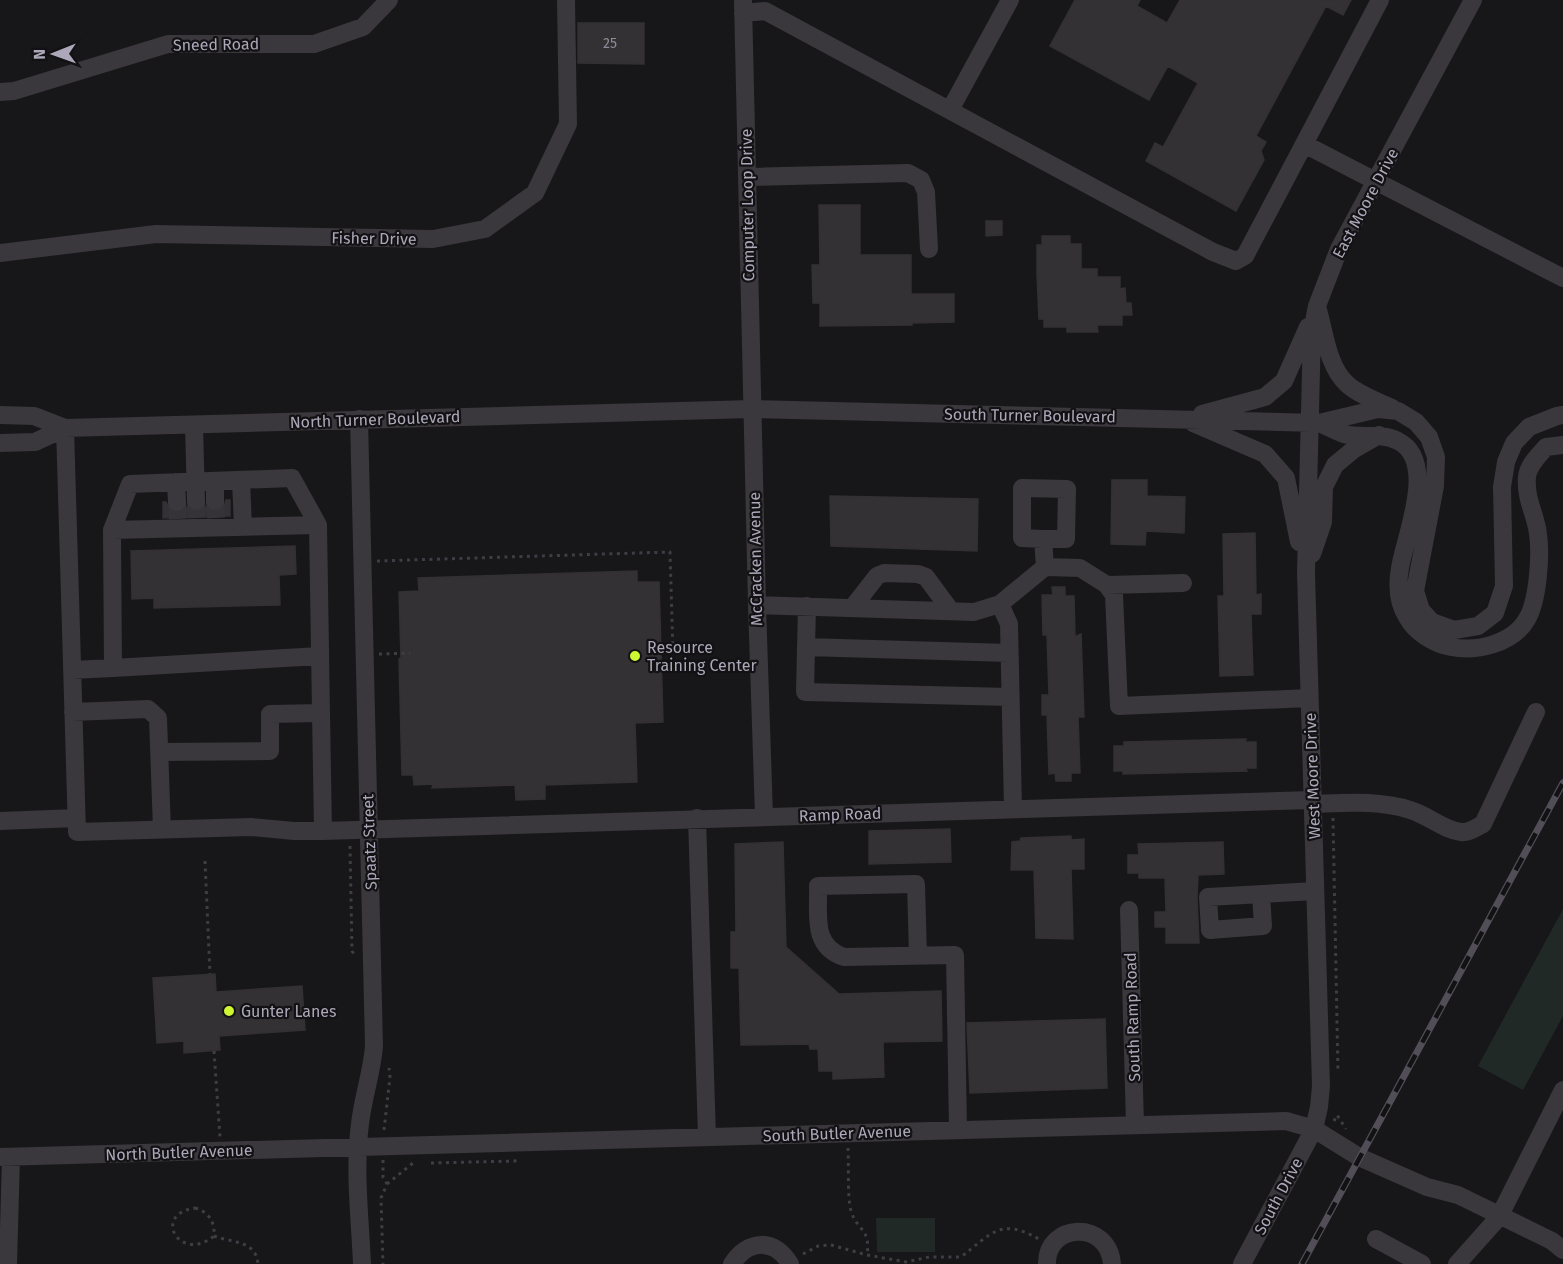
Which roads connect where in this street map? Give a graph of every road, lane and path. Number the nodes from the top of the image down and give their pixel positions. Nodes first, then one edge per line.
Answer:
1 (389, 0) edge
2 (566, 0) edge
3 (1010, 0) edge
4 (1380, 0) edge
5 (1473, 0) edge
6 (743, 6) edge
7 (0, 92) edge
8 (950, 110) junction
9 (1304, 144) junction
10 (747, 177) junction
11 (1376, 181) junction
12 (929, 249) dead end
13 (0, 253) edge
14 (1563, 278) edge
15 (1317, 306) junction
16 (752, 409) junction
17 (1398, 411) junction
18 (0, 415) edge
19 (1563, 416) edge
20 (359, 419) junction
21 (1183, 419) junction
22 (1314, 423) junction
23 (194, 425) junction
24 (64, 428) junction
25 (1379, 435) junction
26 (0, 443) edge
27 (1563, 445) edge
28 (241, 480) junction
29 (215, 481) junction
30 (176, 482) junction
31 (195, 482) junction
32 (1502, 488) junction
33 (1528, 488) junction
34 (216, 515) junction
35 (178, 516) junction
36 (197, 516) junction
37 (318, 525) junction
38 (243, 527) junction
39 (112, 531) junction
40 (1043, 539) dead end
41 (362, 562) junction
42 (1045, 567) junction
43 (1306, 573) junction
44 (1183, 583) dead end
45 (1107, 585) junction
46 (1000, 604) junction
47 (757, 605) junction
48 (807, 606) junction
49 (852, 608) junction
50 (951, 611) junction
51 (806, 647) junction
52 (1009, 652) junction
53 (673, 653) dead end
54 (320, 656) junction
55 (113, 668) junction
56 (72, 670) junction
57 (1010, 697) junction
58 (1309, 698) junction
59 (73, 712) junction
60 (1536, 712) dead end
61 (321, 713) junction
62 (159, 753) junction
63 (1312, 802) junction
64 (1013, 809) junction
65 (764, 816) junction
66 (76, 818) junction
67 (697, 819) junction
68 (0, 821) edge
69 (359, 829) junction
70 (162, 830) junction
71 (323, 831) junction
72 (205, 861) dead end
73 (1315, 891) junction
74 (1261, 894) dead end
75 (1129, 910) dead end
76 (918, 956) junction
77 (360, 963) dead end
78 (210, 974) dead end
79 (214, 1051) dead end
80 (1563, 1090) edge
81 (1135, 1124) junction
82 (958, 1129) junction
83 (1314, 1129) junction
84 (707, 1137) junction
85 (220, 1143) dead end
86 (848, 1148) dead end
87 (358, 1155) junction
88 (6, 1157) edge
89 (523, 1158) dead end
90 (393, 1163) dead end
91 (402, 1163) dead end
92 (412, 1163) junction
93 (387, 1184) dead end
94 (1499, 1217) junction
95 (214, 1236) junction
96 (1376, 1239) dead end
97 (1040, 1240) dead end
98 (1563, 1250) edge
99 (867, 1255) junction
100 (949, 1257) junction
101 (796, 1259) edge
102 (906, 1263) edge
103 (8, 1264) edge
104 (258, 1264) edge
105 (362, 1264) edge
106 (732, 1264) edge
107 (951, 1264) edge
108 (1047, 1264) edge
109 (1112, 1264) edge
110 (1242, 1264) edge
111 (1422, 1264) edge
112 (1457, 1264) edge

1 - 7 street, Sneed Road
2 - 13 street, Fisher Drive
3 - 8 street
4 - 9 street
5 - 11 street, East Moore Drive
6 - 8 street
6 - 10 street, Computer Loop Drive
8 - 9 street
9 - 11 street
10 - 12 street
10 - 16 street, Computer Loop Drive
11 - 14 street
11 - 15 street, East Moore Drive
15 - 17 street
15 - 21 street
15 - 22 street, East Moore Drive
16 - 20 street, North Turner Boulevard
16 - 21 street, South Turner Boulevard
16 - 47 street, McCracken Avenue
17 - 22 street
17 - 32 street
18 - 24 street, North Turner Boulevard
19 - 32 street
20 - 23 street, North Turner Boulevard
20 - 41 street, Spaatz Street
21 - 22 street, South Turner Boulevard
21 - 43 street
22 - 25 street
22 - 43 street, West Moore Drive
23 - 24 street, North Turner Boulevard
23 - 31 street
24 - 26 street
24 - 56 street
25 - 33 street
25 - 43 street
27 - 33 street
28 - 29 street
28 - 37 street
28 - 38 street
29 - 31 street
29 - 34 street
30 - 31 street
30 - 35 street
30 - 39 street
31 - 36 street
32 - 33 street
34 - 36 street
34 - 38 street
35 - 36 street
35 - 39 street
37 - 38 street
37 - 54 street
39 - 55 street
40 - 42 street
41 - 53 path
41 - 69 street, Spaatz Street
42 - 45 street
42 - 46 street
43 - 58 street, West Moore Drive
44 - 45 street
45 - 58 street
46 - 50 street
46 - 52 street
47 - 48 street
47 - 65 street, McCracken Avenue
48 - 49 street
48 - 51 street
49 - 50 street
49 - 50 street
51 - 52 street
51 - 57 street
52 - 57 street
54 - 55 street
54 - 61 street
55 - 56 street
56 - 59 street
57 - 64 street
58 - 63 street, West Moore Drive
59 - 62 street
59 - 66 street
60 - 63 street, Ramp Road
61 - 62 street
61 - 71 street
62 - 70 street
63 - 64 street, Ramp Road
63 - 73 street, West Moore Drive
64 - 65 street, Ramp Road
65 - 67 street, Ramp Road
66 - 68 street
66 - 70 street, Ramp Road
67 - 69 street, Ramp Road
67 - 84 street
69 - 71 street, Ramp Road
69 - 77 path
69 - 87 street, Spaatz Street
70 - 71 street, Ramp Road
72 - 78 path
73 - 74 street
73 - 83 street, West Moore Drive
75 - 81 street, South Ramp Road
76 - 76 street
76 - 82 street
79 - 85 path
80 - 94 street
81 - 82 street, South Butler Avenue
81 - 83 street, South Butler Avenue
82 - 84 street, South Butler Avenue
83 - 94 street, South Butler Avenue
83 - 110 street, South Drive
84 - 87 street, South Butler Avenue
86 - 99 path
87 - 88 street, North Butler Avenue
87 - 90 path
87 - 105 street, Spaatz Street
88 - 103 street
89 - 92 path
91 - 92 path
92 - 93 path
94 - 98 street, South Butler Avenue
94 - 112 street
95 - 95 path
95 - 104 path
96 - 111 street
97 - 100 path
99 - 101 path
99 - 102 path
100 - 102 path
100 - 107 path
101 - 106 street
108 - 109 street

